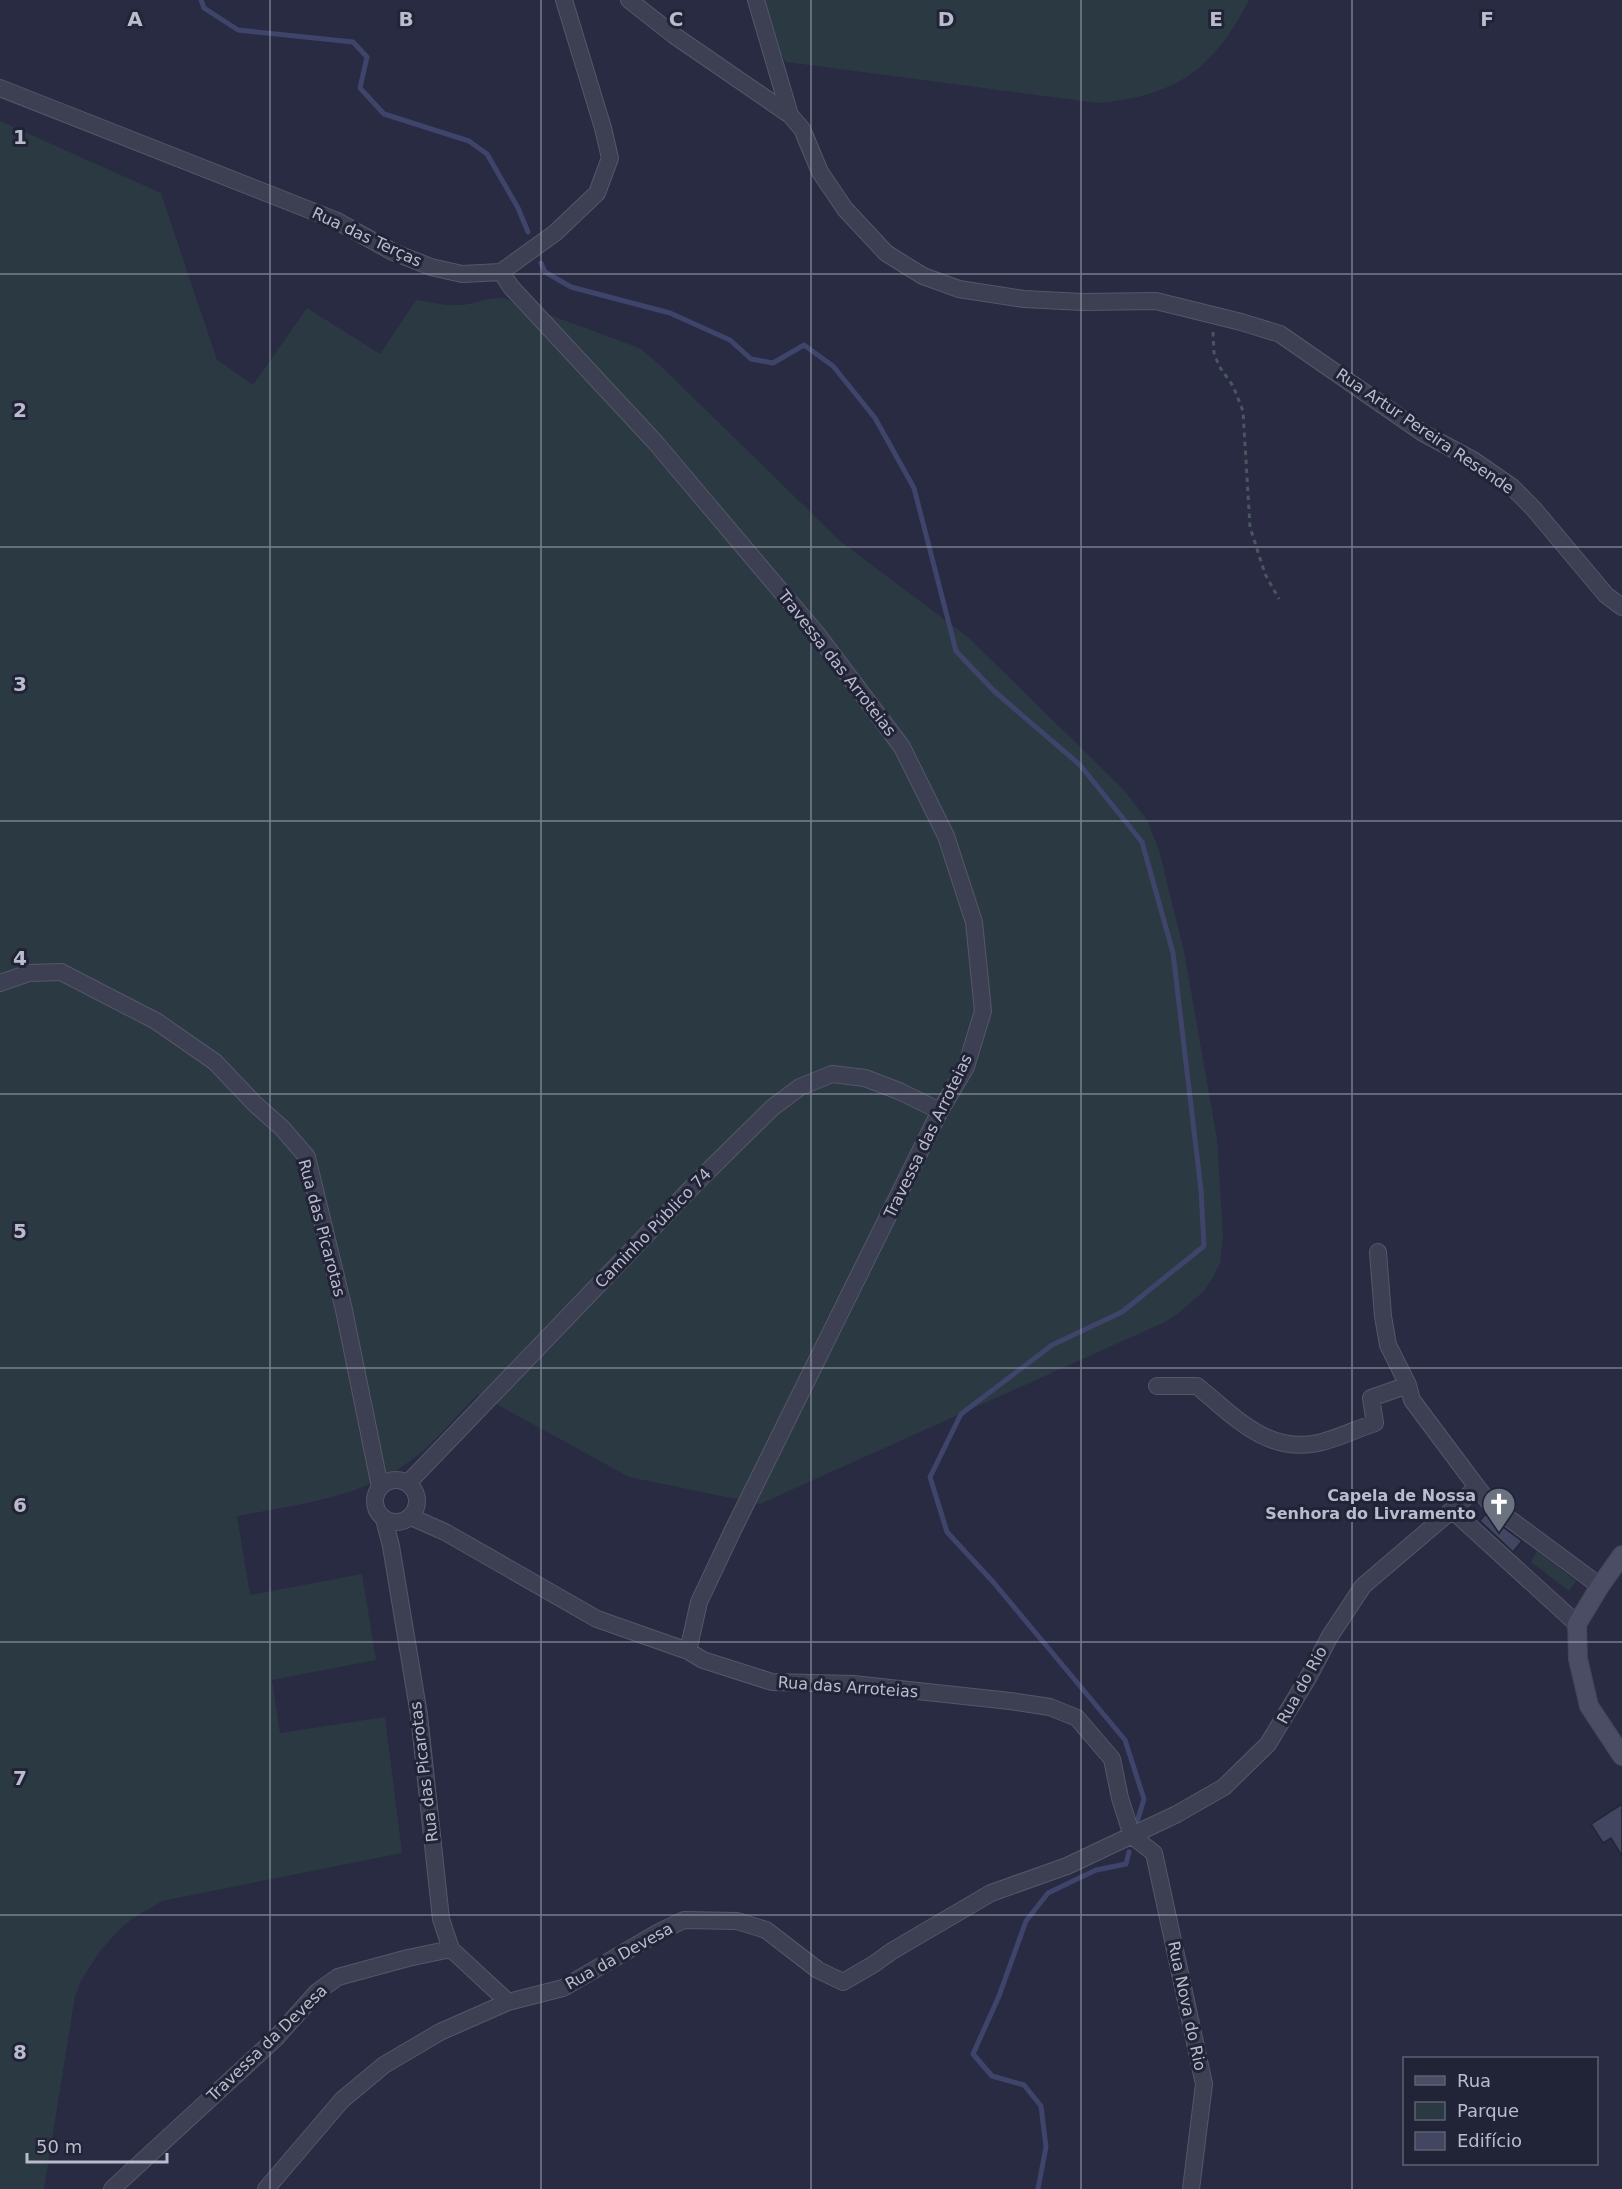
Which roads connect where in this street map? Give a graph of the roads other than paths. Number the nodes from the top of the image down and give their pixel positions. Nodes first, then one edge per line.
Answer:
1 (564, 0) edge
2 (629, 0) edge
3 (756, 0) edge
4 (0, 88) edge
5 (790, 115) junction
6 (501, 272) junction
7 (1622, 607) edge
8 (0, 983) edge
9 (940, 1111) junction
10 (1378, 1252) dead end
11 (1408, 1385) junction
12 (1157, 1386) dead end
13 (408, 1483) junction
14 (380, 1487) junction
15 (1477, 1487) junction
16 (1452, 1510) junction
17 (411, 1517) junction
18 (384, 1519) junction
19 (1619, 1566) edge
20 (1600, 1586) junction
21 (1577, 1624) junction
22 (688, 1651) junction
23 (1622, 1756) edge
24 (1132, 1836) junction
25 (451, 1949) junction
26 (508, 2002) junction
27 (270, 2187) edge
28 (112, 2189) edge
29 (1191, 2189) edge

1 - 6 street
2 - 5 street, Rua Artur Pereira Resende
3 - 5 street
4 - 6 street, Rua das Terças
5 - 7 street, Rua Artur Pereira Resende
6 - 9 street, Travessa das Arroteias
8 - 14 street, Rua das Picarotas
9 - 13 street, Caminho Público 74
9 - 22 street, Travessa das Arroteias
10 - 11 street
11 - 12 street
11 - 15 street
13 - 14 street
13 - 17 street
14 - 18 street
15 - 16 street, Rua do Rio
15 - 20 street
16 - 21 street
16 - 24 street, Rua do Rio
17 - 18 street
17 - 22 street, Rua das Arroteias
18 - 25 street, Rua das Picarotas
19 - 20 main road
20 - 21 main road
21 - 23 main road
22 - 24 street, Rua das Arroteias
24 - 26 street, Rua da Devesa
24 - 29 street, Rua Nova do Rio
25 - 26 street, Rua das Picarotas
25 - 28 street, Travessa da Devesa
26 - 27 street, Rua da Devesa

